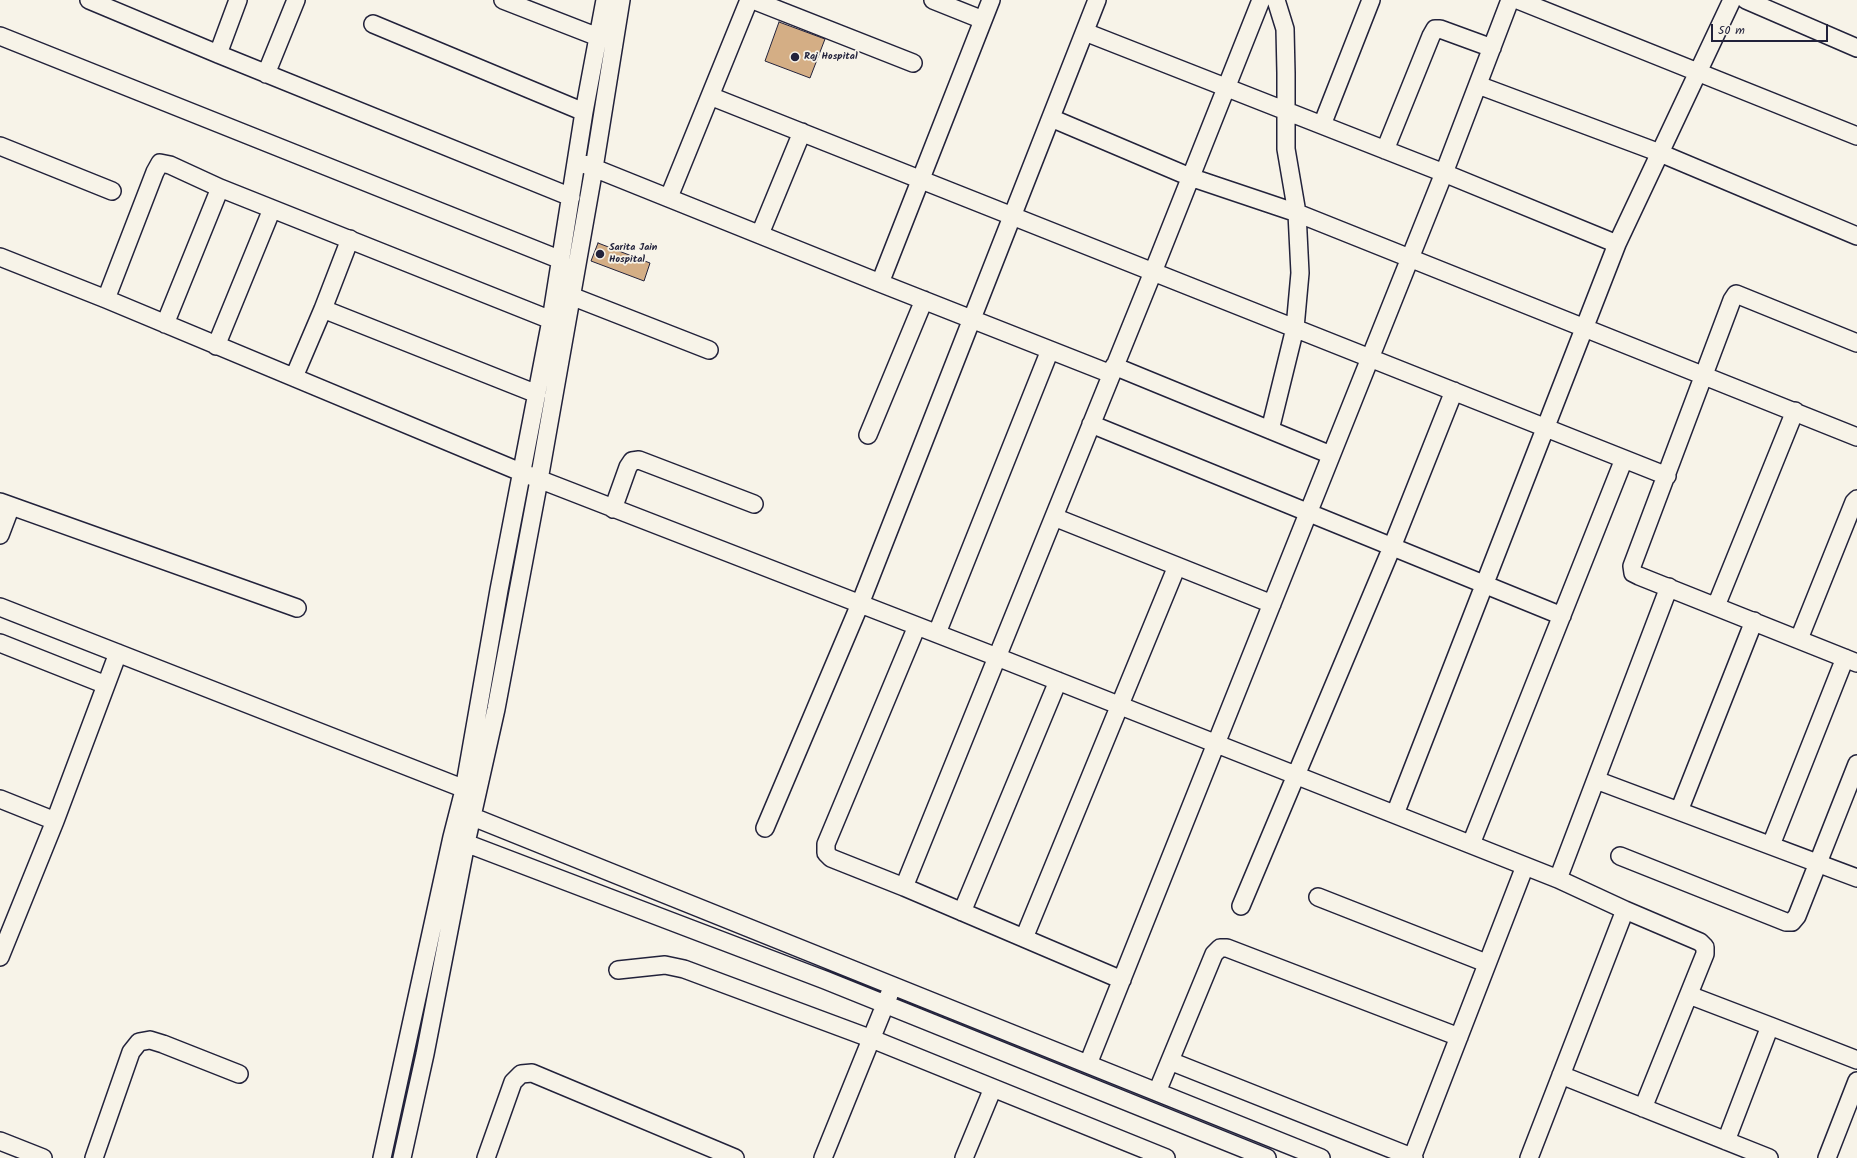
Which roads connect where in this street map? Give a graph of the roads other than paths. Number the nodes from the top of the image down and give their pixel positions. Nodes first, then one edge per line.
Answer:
1 (89, 0) edge
2 (238, 0) edge
3 (296, 0) edge
4 (503, 0) edge
5 (605, 0) edge
6 (622, 0) edge
7 (933, 0) edge
8 (991, 0) edge
9 (1097, 0) edge
10 (1260, 0) edge
11 (1371, 0) edge
12 (1510, 0) edge
13 (1518, 0) edge
14 (1732, 0) edge
15 (1746, 0) edge
16 (757, 1) edge
17 (1282, 4) edge
18 (983, 20) junction
19 (373, 24) dead end
20 (1086, 32) junction
21 (0, 36) edge
22 (598, 37) junction
23 (1492, 48) junction
24 (1857, 48) edge
25 (218, 54) junction
26 (913, 63) dead end
27 (1698, 72) junction
28 (266, 74) junction
29 (1478, 85) junction
30 (1226, 88) junction
31 (710, 96) junction
32 (1285, 111) junction
33 (584, 112) junction
34 (1051, 118) junction
35 (1322, 125) junction
36 (802, 132) junction
37 (1857, 136) edge
38 (0, 146) edge
39 (1385, 150) junction
40 (1660, 153) junction
41 (577, 161) junction
42 (594, 168) junction
43 (1444, 173) junction
44 (1190, 177) junction
45 (921, 179) junction
46 (220, 188) junction
47 (112, 191) dead end
48 (571, 197) junction
49 (669, 197) junction
50 (272, 208) junction
51 (1297, 213) junction
52 (1012, 216) junction
53 (760, 234) junction
54 (1857, 236) edge
55 (350, 239) junction
56 (1617, 244) junction
57 (0, 257) edge
58 (1410, 257) junction
59 (561, 260) junction
60 (1153, 272) junction
61 (880, 283) junction
62 (571, 296) junction
63 (106, 299) junction
64 (924, 300) junction
65 (323, 309) junction
66 (971, 319) junction
67 (551, 320) junction
68 (165, 324) junction
69 (1584, 326) junction
70 (1295, 328) junction
71 (1857, 344) edge
72 (216, 346) junction
73 (709, 350) dead end
74 (1050, 350) junction
75 (1370, 358) junction
76 (1113, 370) junction
77 (1704, 375) junction
78 (294, 377) junction
79 (1454, 392) junction
80 (537, 394) junction
81 (1795, 411) junction
82 (1091, 424) junction
83 (1545, 427) junction
84 (1270, 430) junction
85 (868, 435) dead end
86 (1857, 437) edge
87 (1331, 455) junction
88 (1624, 459) junction
89 (523, 473) junction
90 (1667, 476) junction
91 (539, 480) junction
92 (1857, 499) edge
93 (6, 504) edge
94 (754, 504) dead end
95 (613, 509) junction
96 (1308, 513) junction
97 (1054, 517) junction
98 (0, 535) edge
99 (1392, 547) junction
100 (1176, 566) junction
101 (1484, 584) junction
102 (1669, 587) junction
103 (860, 604) junction
104 (1272, 604) junction
105 (1716, 606) junction
106 (0, 607) edge
107 (297, 608) dead end
108 (1562, 616) junction
109 (1754, 621) junction
110 (917, 626) junction
111 (937, 634) junction
112 (1799, 639) junction
113 (0, 643) edge
114 (118, 653) junction
115 (997, 656) junction
116 (1851, 660) edge
117 (1058, 681) junction
118 (106, 685) junction
119 (1119, 706) junction
120 (1217, 744) junction
121 (1857, 764) edge
122 (1295, 776) junction
123 (1596, 780) junction
124 (470, 792) junction
125 (0, 799) edge
126 (1679, 811) junction
127 (1395, 814) junction
128 (465, 815) junction
129 (55, 821) junction
130 (765, 828) dead end
131 (459, 840) junction
132 (1471, 844) junction
133 (1772, 845) junction
134 (1620, 856) dead end
135 (1818, 862) junction
136 (1525, 866) junction
137 (1857, 878) edge
138 (1558, 879) junction
139 (904, 887) junction
140 (1318, 897) dead end
141 (1241, 906) dead end
142 (1625, 910) junction
143 (962, 912) junction
144 (1024, 938) junction
145 (0, 957) edge
146 (1486, 963) junction
147 (618, 970) dead end
148 (1122, 980) junction
149 (893, 985) junction
150 (1689, 995) junction
151 (885, 1005) junction
152 (1770, 1026) junction
153 (1460, 1036) junction
154 (872, 1039) junction
155 (1857, 1060) edge
156 (1170, 1061) junction
157 (1088, 1064) junction
158 (239, 1074) dead end
159 (1561, 1075) junction
160 (1857, 1081) edge
161 (993, 1088) junction
162 (1157, 1092) junction
163 (1644, 1108) junction
164 (0, 1141) edge
165 (1726, 1141) junction
166 (44, 1158) edge
167 (94, 1158) edge
168 (382, 1158) edge
169 (402, 1158) edge
170 (486, 1158) edge
171 (735, 1158) edge
172 (823, 1158) edge
173 (964, 1158) edge
174 (1166, 1158) edge
175 (1267, 1158) edge
176 (1321, 1158) edge
177 (1413, 1158) edge
178 (1529, 1158) edge
179 (1769, 1158) edge
180 (1827, 1158) edge

1 - 25 street
2 - 25 street
3 - 28 street
4 - 22 street
5 - 22 street
6 - 42 street
7 - 18 street
8 - 18 street
9 - 20 street
10 - 30 street
11 - 35 street
12 - 23 street
13 - 27 street
14 - 27 street
15 - 24 street
16 - 26 street
16 - 31 street
17 - 32 street
18 - 45 street
19 - 33 street
20 - 30 street
20 - 34 street
21 - 59 street
22 - 33 street
23 - 29 street
23 - 39 street
25 - 28 street
27 - 37 street
27 - 40 street
28 - 48 street
29 - 40 street
29 - 43 street
30 - 32 street
30 - 44 street
31 - 36 street
31 - 49 street
32 - 35 street
32 - 51 street
33 - 41 street
34 - 44 street
34 - 52 street
35 - 39 street
36 - 45 street
36 - 53 street
38 - 47 street
39 - 43 street
40 - 54 street
40 - 56 street
41 - 42 street
41 - 48 street
42 - 49 street
42 - 62 street
43 - 56 street
43 - 58 street
44 - 51 street
44 - 60 street
45 - 52 street
45 - 61 street
46 - 50 street
46 - 63 street
46 - 68 street
48 - 59 street
49 - 53 street
50 - 55 street
50 - 72 street
51 - 58 street
51 - 70 street
52 - 60 street
52 - 66 street
53 - 61 street
55 - 65 street
55 - 67 street
56 - 69 street
57 - 63 street
58 - 69 street
58 - 75 street
59 - 67 street
60 - 70 street
60 - 76 street
61 - 64 street
62 - 73 street
62 - 91 street
63 - 68 street
64 - 66 street
64 - 85 street
65 - 78 street
65 - 80 street
66 - 74 street
66 - 103 street
67 - 80 street
68 - 72 street
69 - 77 street
69 - 83 street
70 - 75 street
70 - 84 street
71 - 77 street
72 - 78 street
74 - 76 street
74 - 111 street
75 - 79 street
75 - 87 street
76 - 82 street
76 - 84 street
77 - 81 street
77 - 90 street
78 - 89 street
79 - 83 street
79 - 99 street
80 - 89 street
81 - 86 street
81 - 105 street
82 - 96 street
82 - 97 street
83 - 88 street
83 - 101 street
84 - 87 street
87 - 96 street
88 - 90 street
88 - 108 street
89 - 91 street
89 - 124 street
90 - 102 street
91 - 95 street
91 - 124 street
92 - 112 street
93 - 98 street
93 - 107 street
94 - 95 street
95 - 103 street
96 - 99 street
96 - 104 street
97 - 100 street
97 - 115 street
99 - 101 street
99 - 122 street
100 - 104 street
100 - 119 street
101 - 108 street
101 - 127 street
102 - 105 street
102 - 123 street
103 - 110 street
103 - 130 street
104 - 120 street
105 - 109 street
106 - 114 street
108 - 132 street
109 - 112 street
109 - 126 street
110 - 111 street
110 - 139 street
111 - 115 street
112 - 116 street
113 - 118 street
114 - 118 street
114 - 124 street
115 - 117 street
115 - 139 street
116 - 133 street
117 - 119 street
117 - 143 street
118 - 129 street
119 - 120 street
119 - 144 street
120 - 122 street
120 - 148 street
121 - 135 street
122 - 127 street
122 - 141 street
123 - 126 street
123 - 138 street
124 - 128 street
125 - 129 street
126 - 133 street
127 - 132 street
128 - 131 street
128 - 149 street
129 - 145 street
131 - 151 street
131 - 168 street
131 - 169 street
132 - 136 street
133 - 135 street
134 - 135 street
135 - 137 street
136 - 138 street
136 - 146 street
138 - 142 street
139 - 143 street
140 - 146 street
142 - 150 street
142 - 159 street
143 - 144 street
144 - 148 street
146 - 153 street
147 - 154 street
148 - 157 street
149 - 151 street
149 - 157 street
150 - 152 street
150 - 163 street
151 - 154 street
151 - 175 street
152 - 155 street
152 - 165 street
153 - 156 street
153 - 177 street
154 - 161 street
154 - 172 street
156 - 162 street
156 - 177 street
157 - 162 street
158 - 167 street
159 - 163 street
159 - 178 street
160 - 180 street
161 - 173 street
161 - 174 street
162 - 176 street
163 - 165 street
164 - 166 street
165 - 179 street
170 - 171 street

